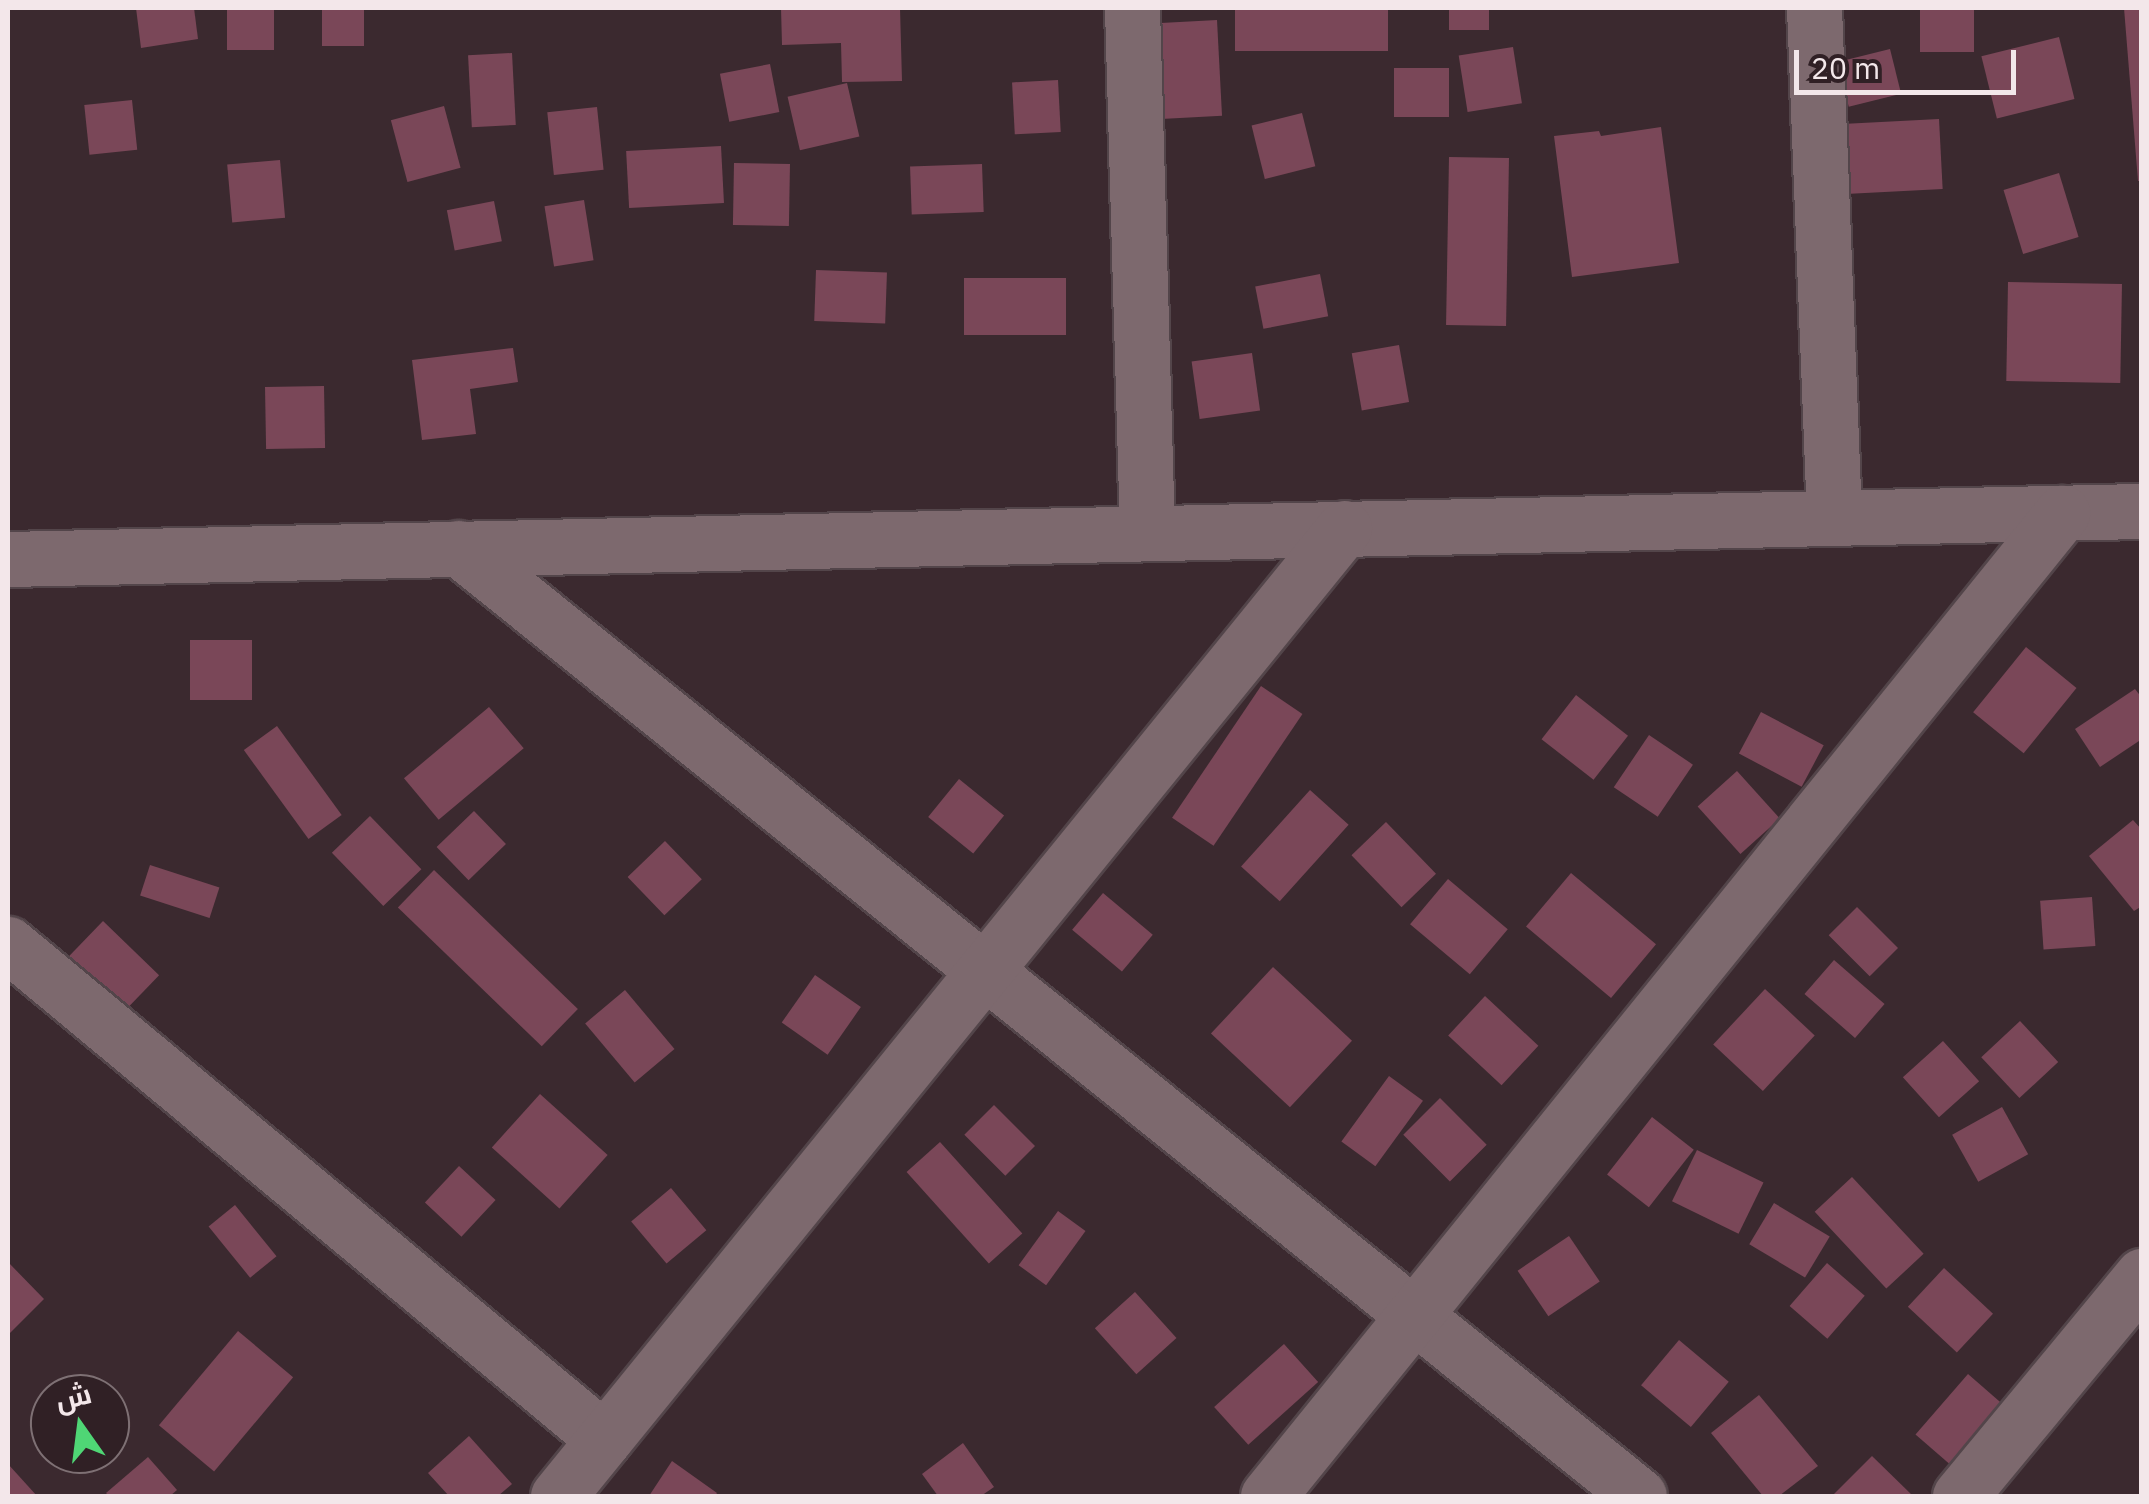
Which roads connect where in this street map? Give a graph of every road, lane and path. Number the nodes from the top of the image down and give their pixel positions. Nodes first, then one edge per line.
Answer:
1 (1132, 8) edge
2 (1814, 8) edge
3 (2142, 511) edge
4 (2062, 513) junction
5 (1834, 518) junction
6 (1344, 528) junction
7 (1146, 533) junction
8 (458, 548) junction
9 (8, 559) edge
10 (8, 944) edge
11 (984, 968) junction
12 (2142, 1276) edge
13 (1414, 1317) junction
14 (604, 1439) junction
15 (558, 1496) edge
16 (1268, 1496) edge
17 (1639, 1496) edge
18 (1960, 1496) edge

1 - 7 street
2 - 5 street
3 - 4 street
4 - 5 street
4 - 13 street
5 - 6 street
6 - 7 street
6 - 11 street
7 - 8 street
8 - 9 street
8 - 11 street
10 - 14 street
11 - 13 street
11 - 14 street
12 - 18 street
13 - 16 street
13 - 17 street
14 - 15 street

